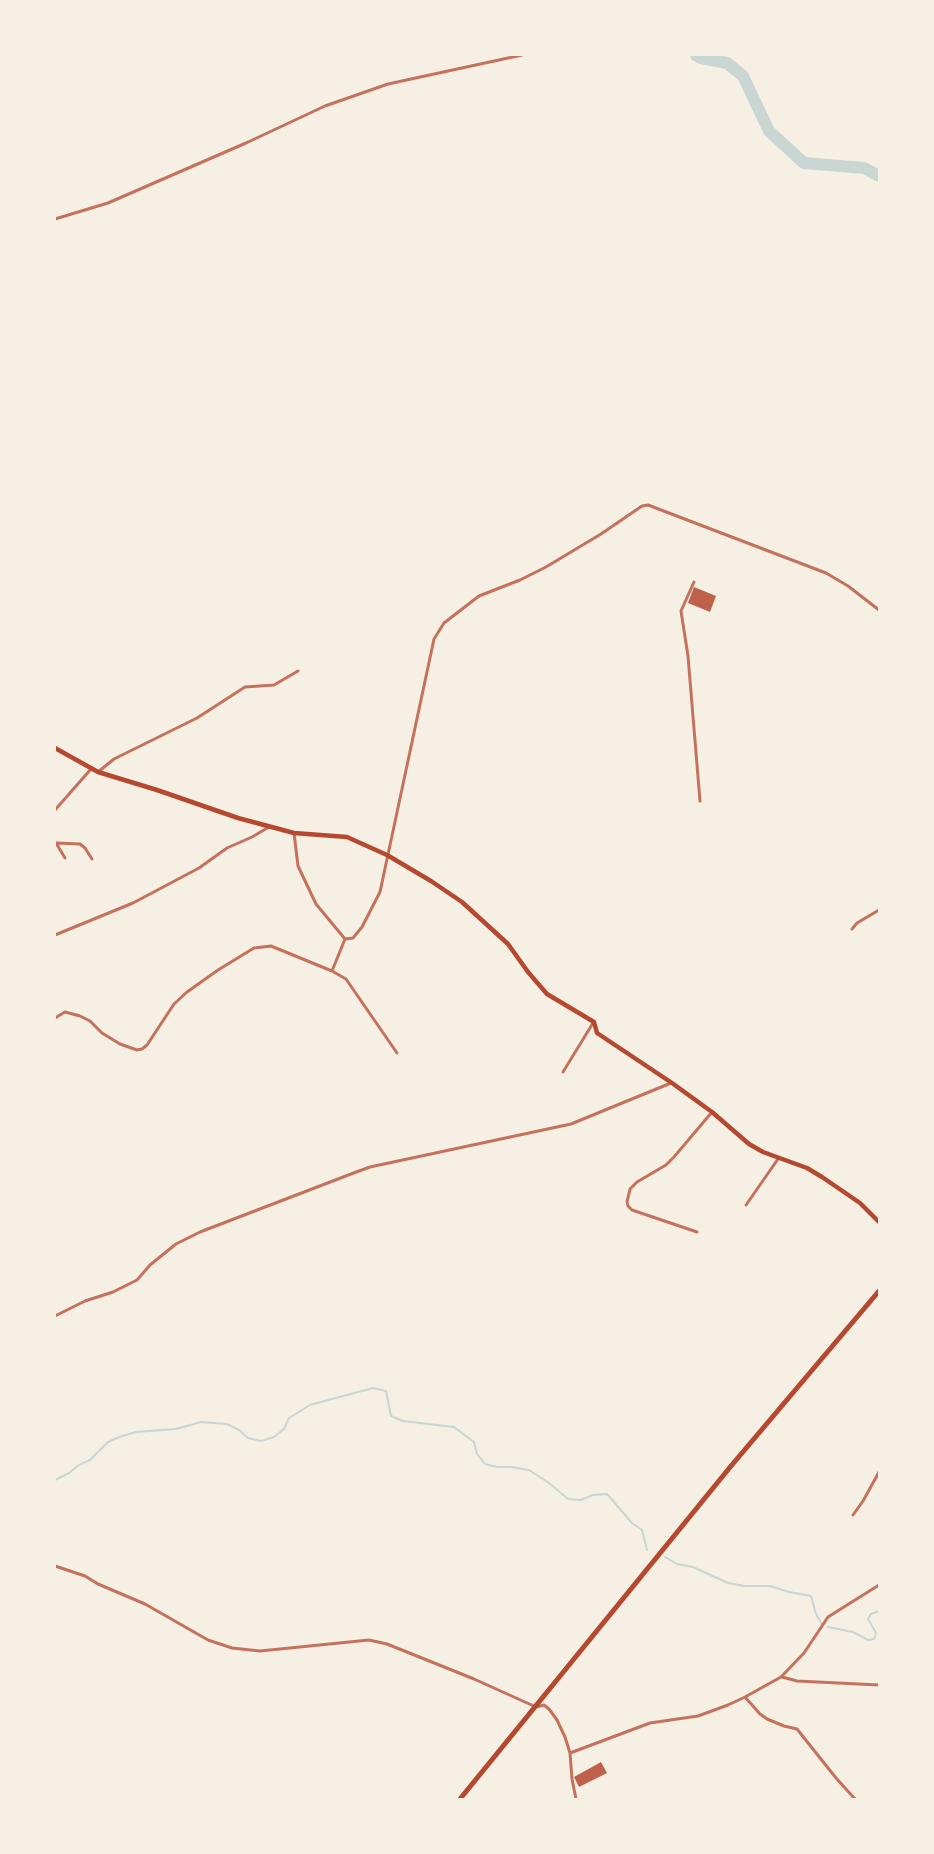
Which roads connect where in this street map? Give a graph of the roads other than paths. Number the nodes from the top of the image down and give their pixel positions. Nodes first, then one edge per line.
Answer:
1 (522, 55) edge
2 (55, 219) edge
3 (694, 582) dead end
4 (879, 610) edge
5 (298, 671) dead end
6 (55, 748) edge
7 (91, 769) junction
8 (98, 772) junction
9 (700, 801) dead end
10 (55, 810) edge
11 (269, 827) junction
12 (294, 833) junction
13 (55, 842) edge
14 (387, 855) junction
15 (65, 858) dead end
16 (92, 858) dead end
17 (879, 910) edge
18 (852, 929) dead end
19 (55, 935) edge
20 (345, 939) junction
21 (332, 971) junction
22 (55, 1018) edge
23 (594, 1022) junction
24 (397, 1053) dead end
25 (563, 1072) dead end
26 (672, 1083) junction
27 (712, 1112) junction
28 (778, 1159) junction
29 (746, 1205) dead end
30 (879, 1222) edge
31 (697, 1232) dead end
32 (879, 1291) edge
33 (55, 1316) edge
34 (879, 1472) edge
35 (852, 1515) dead end
36 (55, 1566) edge
37 (879, 1585) edge
38 (781, 1677) junction
39 (879, 1685) edge
40 (745, 1697) junction
41 (536, 1707) junction
42 (570, 1753) junction
43 (460, 1799) edge
44 (576, 1799) edge
45 (855, 1799) edge

1 - 2 street
3 - 9 street
4 - 14 street
5 - 8 street
6 - 7 main road
7 - 8 main road
7 - 10 street
8 - 11 main road
11 - 12 main road
11 - 19 street
12 - 14 main road
12 - 20 street
13 - 15 street
13 - 16 street
14 - 20 street
14 - 23 main road
17 - 18 street
20 - 21 street
21 - 22 street
21 - 24 street
23 - 25 street
23 - 26 main road
26 - 27 main road
26 - 33 street
27 - 28 main road
27 - 31 street
28 - 29 street
28 - 30 main road
32 - 41 highway
34 - 35 street
36 - 41 street
37 - 38 street
38 - 39 street
38 - 40 street
40 - 42 street
40 - 45 street
41 - 42 street
41 - 43 highway
42 - 44 street

